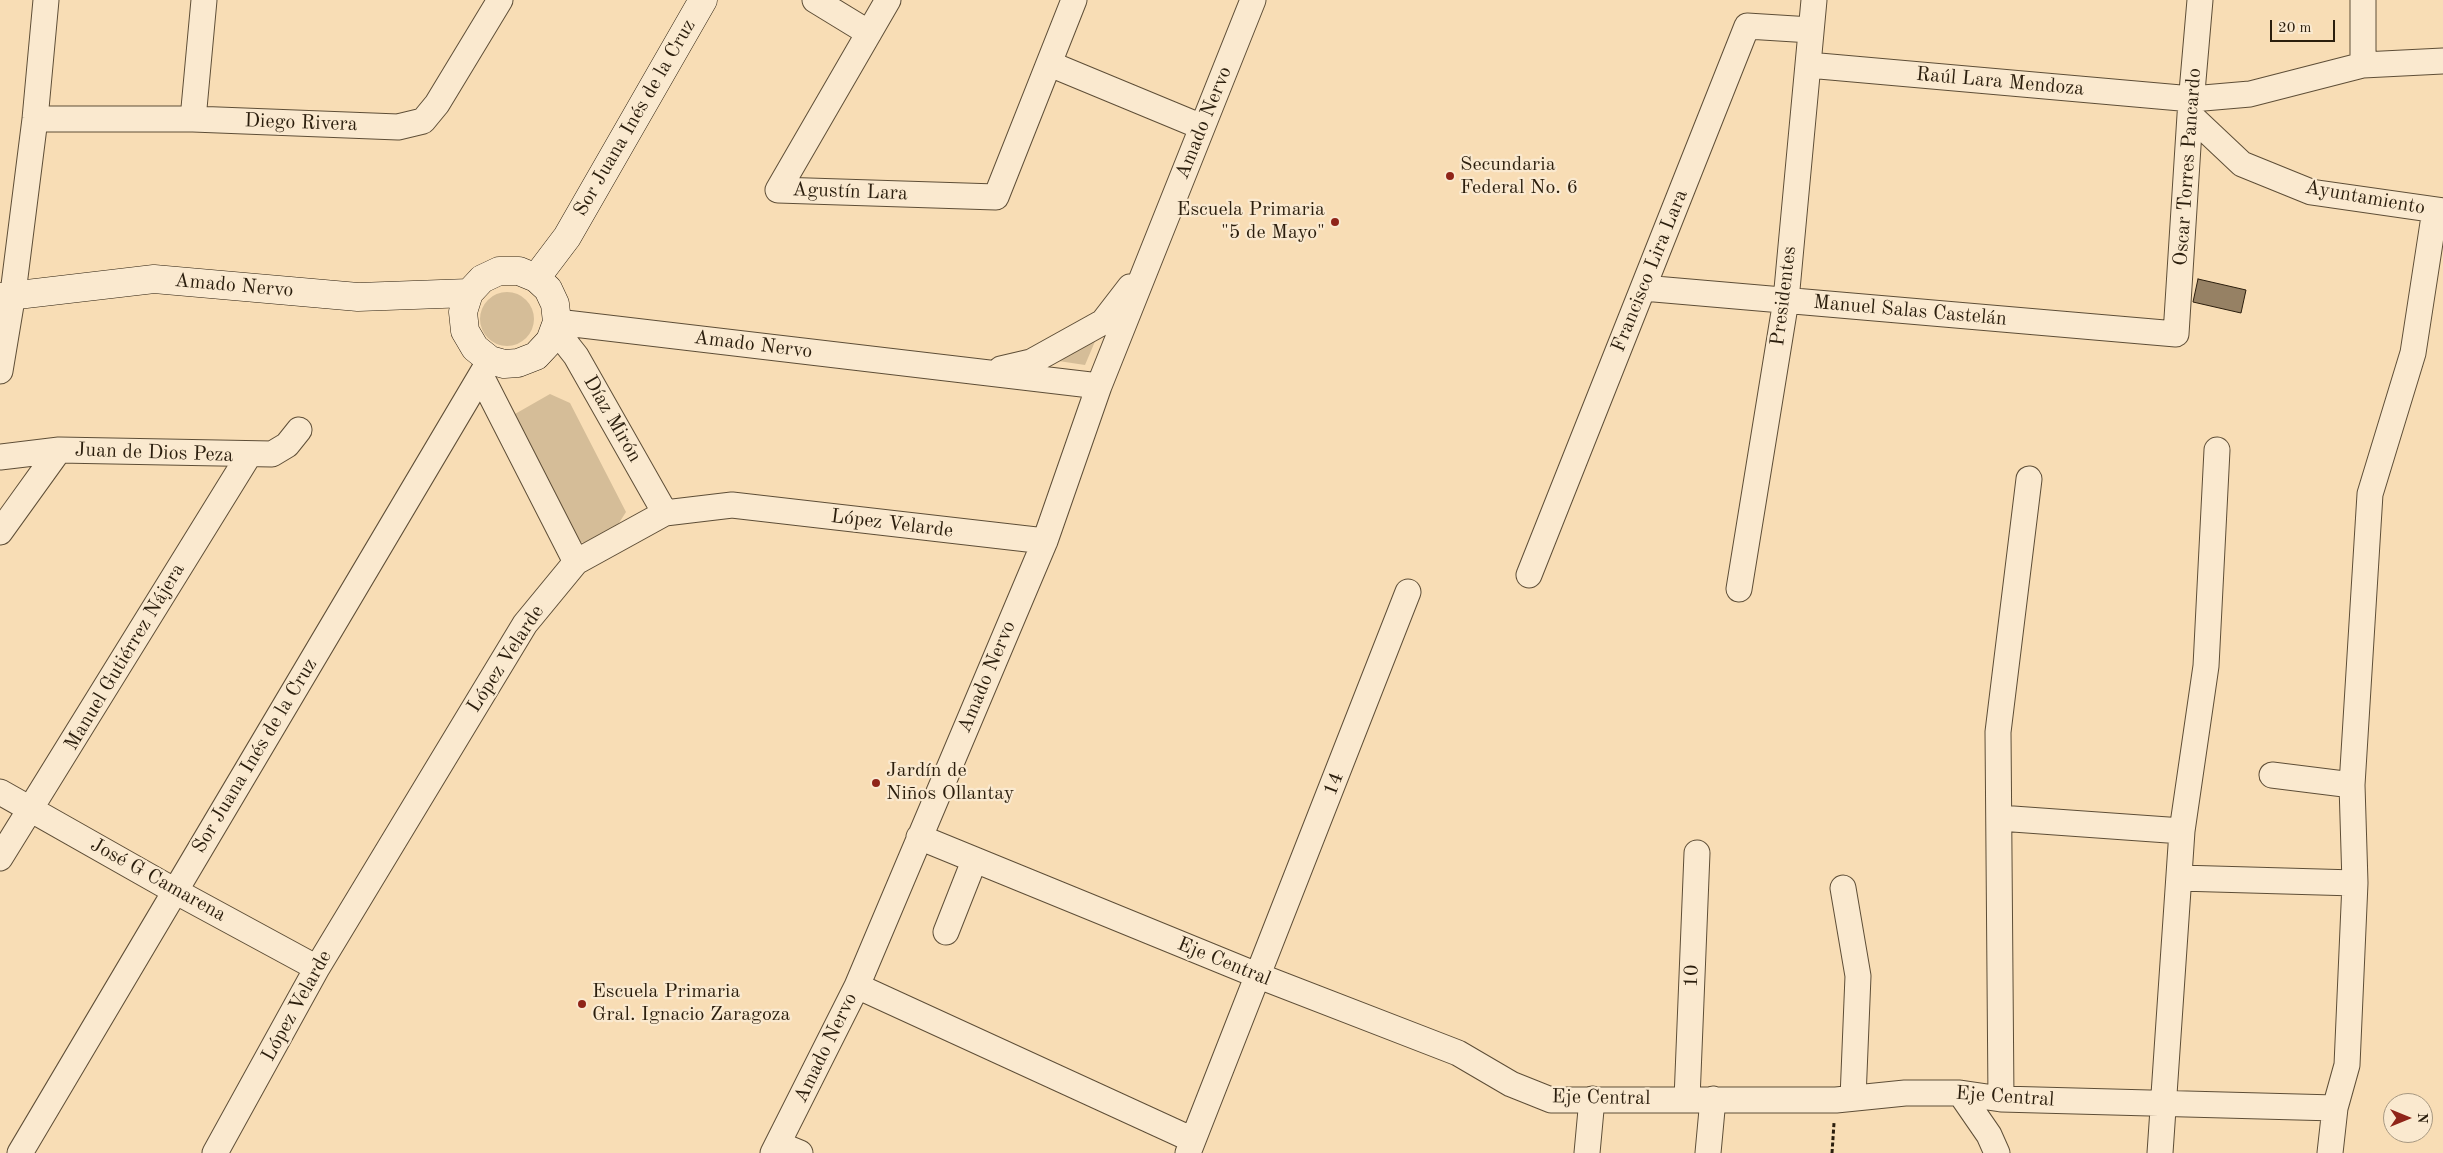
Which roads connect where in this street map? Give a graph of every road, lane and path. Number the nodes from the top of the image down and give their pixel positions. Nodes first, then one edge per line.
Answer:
1 (46, 0) edge
2 (204, 0) edge
3 (500, 0) edge
4 (703, 0) edge
5 (815, 0) edge
6 (888, 0) edge
7 (1074, 0) edge
8 (1253, 0) edge
9 (1814, 0) edge
10 (2200, 0) edge
11 (2363, 0) edge
12 (1811, 30) junction
13 (869, 33) junction
14 (2443, 60) edge
15 (1050, 64) junction
16 (1808, 65) junction
17 (2363, 65) junction
18 (2191, 107) junction
19 (192, 119) junction
20 (35, 120) junction
21 (1202, 126) junction
22 (2439, 211) edge
23 (1147, 266) junction
24 (536, 278) junction
25 (1643, 288) junction
26 (469, 293) junction
27 (7, 295) edge
28 (1786, 300) junction
29 (556, 325) junction
30 (2176, 334) joint
31 (486, 368) junction
32 (0, 371) edge
33 (987, 372) junction
34 (1098, 386) junction
35 (299, 430) dead end
36 (60, 450) junction
37 (2217, 450) dead end
38 (249, 455) junction
39 (0, 457) edge
40 (2029, 479) dead end
41 (665, 513) junction
42 (0, 532) edge
43 (1044, 541) junction
44 (576, 562) junction
45 (1529, 575) dead end
46 (1740, 589) dead end
47 (1408, 592) dead end
48 (2272, 775) dead end
49 (2352, 785) junction
50 (0, 792) edge
51 (33, 808) junction
52 (1999, 818) junction
53 (2182, 831) junction
54 (919, 837) junction
55 (1697, 853) dead end
56 (0, 858) edge
57 (974, 861) junction
58 (2179, 878) junction
59 (2355, 883) junction
60 (1843, 888) dead end
61 (175, 891) junction
62 (946, 932) dead end
63 (317, 968) junction
64 (1259, 976) junction
65 (857, 986) junction
66 (1960, 1093) junction
67 (1592, 1099) junction
68 (1686, 1099) junction
69 (1713, 1099) junction
70 (1845, 1099) junction
71 (2000, 1099) junction
72 (2164, 1105) junction
73 (2335, 1108) junction
74 (1190, 1146) edge
75 (784, 1150) edge
76 (20, 1153) edge
77 (215, 1153) edge
78 (1587, 1153) edge
79 (1708, 1153) edge
80 (1832, 1153) edge
81 (1997, 1153) edge
82 (2160, 1153) edge
83 (2330, 1153) edge

1 - 20 street
2 - 19 street
3 - 19 street, Diego Rivera
4 - 24 main road, Sor Juana Inés de la Cruz
5 - 13 street
6 - 13 street, Agustín Lara
7 - 15 street, Agustín Lara
8 - 21 street, Amado Nervo
9 - 12 street, Presidentes
10 - 18 street, Oscar Torres Pancardo
11 - 17 street
12 - 16 street, Presidentes
12 - 25 street, Francisco Lira Lara
13 - 15 street, Agustín Lara
14 - 17 street, Raúl Lara Mendoza
15 - 21 street
16 - 18 street, Raúl Lara Mendoza
16 - 28 street, Presidentes
17 - 18 street, Raúl Lara Mendoza
18 - 22 street, Ayuntamiento
18 - 30 street, Oscar Torres Pancardo
19 - 20 street, Diego Rivera
20 - 27 street
21 - 23 street, Amado Nervo
22 - 49 street
23 - 33 street
23 - 34 street, Amado Nervo
24 - 26 main road
24 - 29 main road
25 - 28 street, Manuel Salas Castelán
25 - 45 street, Francisco Lira Lara
26 - 27 main road, Amado Nervo
26 - 31 main road
27 - 32 street
28 - 30 street, Manuel Salas Castelán
28 - 46 street, Presidentes
29 - 31 main road
29 - 33 street, Amado Nervo
29 - 41 street, Díaz Mirón
31 - 44 street
31 - 61 street, Sor Juana Inés de la Cruz
33 - 34 street, Amado Nervo
34 - 43 street, Amado Nervo
35 - 38 street, Juan de Dios Peza
36 - 38 street, Juan de Dios Peza
36 - 39 street, Juan de Dios Peza
36 - 42 street
37 - 53 street
38 - 51 street, Manuel Gutiérrez Nájera
40 - 52 street
41 - 43 street, López Velarde
41 - 44 street, López Velarde
43 - 54 street, Amado Nervo
44 - 63 street, López Velarde
47 - 64 street, 14
48 - 49 street
49 - 59 street
50 - 51 street, José G Camarena
51 - 56 street, Manuel Gutiérrez Nájera
51 - 61 street, José G Camarena
52 - 53 street
52 - 71 street
53 - 58 street
54 - 57 street, Eje Central
54 - 65 street, Amado Nervo
55 - 68 street, 10
57 - 62 street
57 - 64 street, Eje Central
58 - 59 street
58 - 72 street
59 - 73 street
60 - 70 street
61 - 63 street, José G Camarena
61 - 76 street, Sor Juana Inés de la Cruz
63 - 77 street, López Velarde
64 - 67 street, Eje Central
64 - 74 street, 14
65 - 74 street
65 - 75 street, Amado Nervo
66 - 70 street, Eje Central
66 - 71 street, Eje Central
66 - 81 street
67 - 68 street, Eje Central
67 - 78 street
68 - 69 street, Eje Central
69 - 70 street, Eje Central
69 - 79 street
70 - 80 path
71 - 72 street, Eje Central
72 - 73 street, Eje Central
72 - 82 street
73 - 83 street

